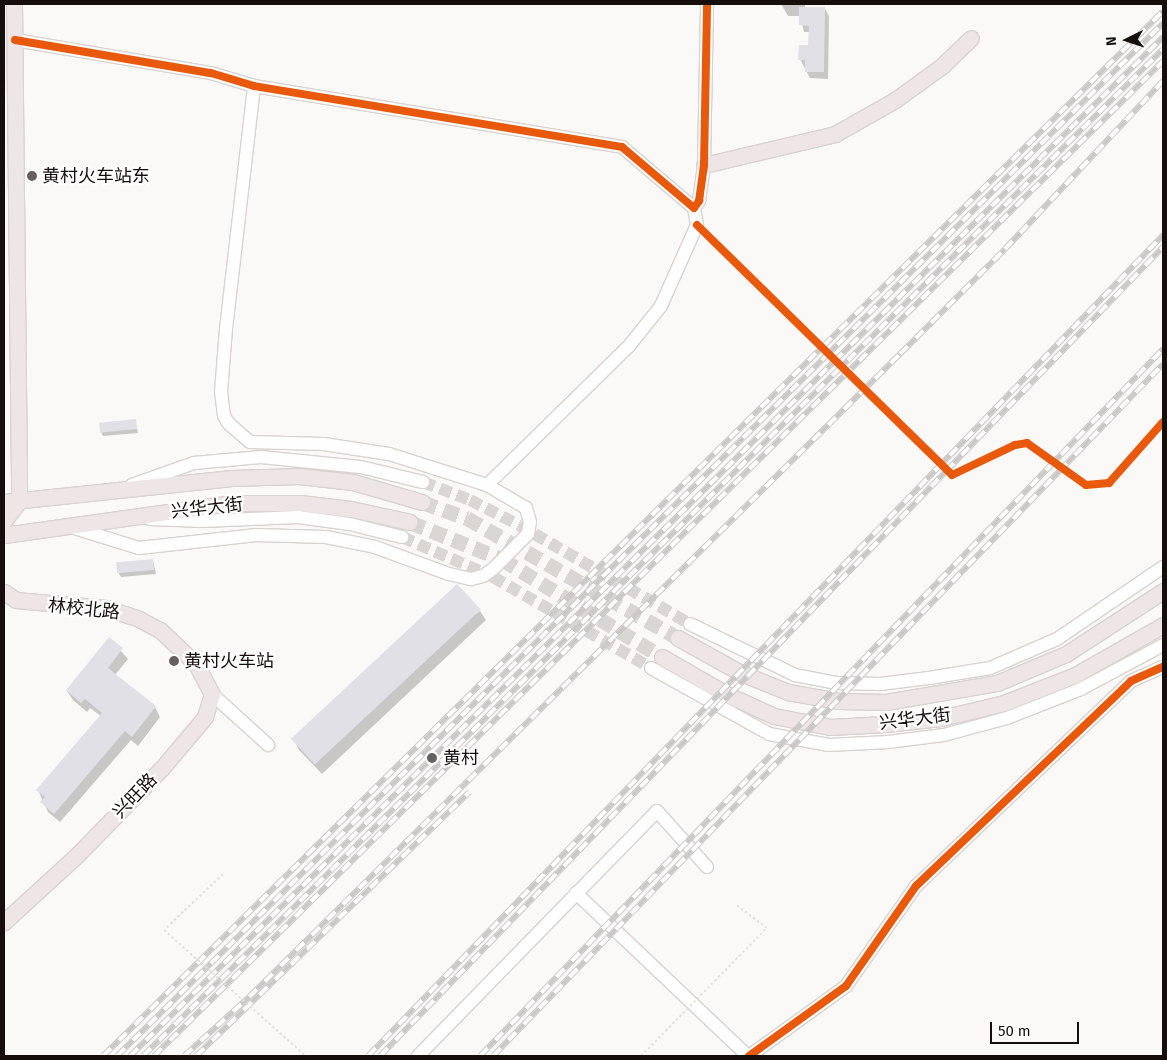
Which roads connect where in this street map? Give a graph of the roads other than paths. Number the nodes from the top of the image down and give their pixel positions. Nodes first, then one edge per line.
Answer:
1 (14, 4) edge
2 (707, 4) edge
3 (971, 38) dead end
4 (15, 40) junction
5 (254, 86) junction
6 (704, 165) junction
7 (694, 208) junction
8 (423, 482) tunnel mouth
9 (487, 485) junction
10 (115, 490) junction
11 (11, 502) edge
12 (422, 502) tunnel mouth
13 (120, 518) junction
14 (4, 521) edge
15 (410, 522) tunnel mouth
16 (68, 526) junction
17 (4, 535) edge
18 (402, 537) tunnel mouth
19 (1163, 567) edge
20 (1163, 591) edge
21 (4, 592) edge
22 (690, 624) tunnel mouth
23 (1163, 624) edge
24 (678, 638) tunnel mouth
25 (1163, 644) edge
26 (662, 657) tunnel mouth
27 (1163, 666) edge
28 (651, 668) tunnel mouth
29 (212, 694) junction
30 (268, 745) dead end
31 (708, 867) dead end
32 (576, 892) junction
33 (4, 922) edge
34 (418, 1056) edge
35 (748, 1056) edge

1 - 4 main road
2 - 6 street
3 - 6 main road
4 - 5 street
4 - 11 main road
5 - 7 street
5 - 9 street
6 - 7 street
7 - 9 street
8 - 10 street
9 - 16 street
10 - 11 main road, 兴华大街
10 - 12 main road, 兴华大街
11 - 14 main road
13 - 15 main road, 兴华大街
13 - 16 main road, 兴华大街
13 - 18 street
16 - 17 main road, 兴华大街
19 - 22 street
20 - 24 main road, 兴华大街
21 - 29 main road, 林校北路
23 - 26 main road, 兴华大街
25 - 28 street
27 - 35 street
29 - 30 street
29 - 33 main road, 兴旺路
31 - 32 street
32 - 34 street
32 - 35 street

